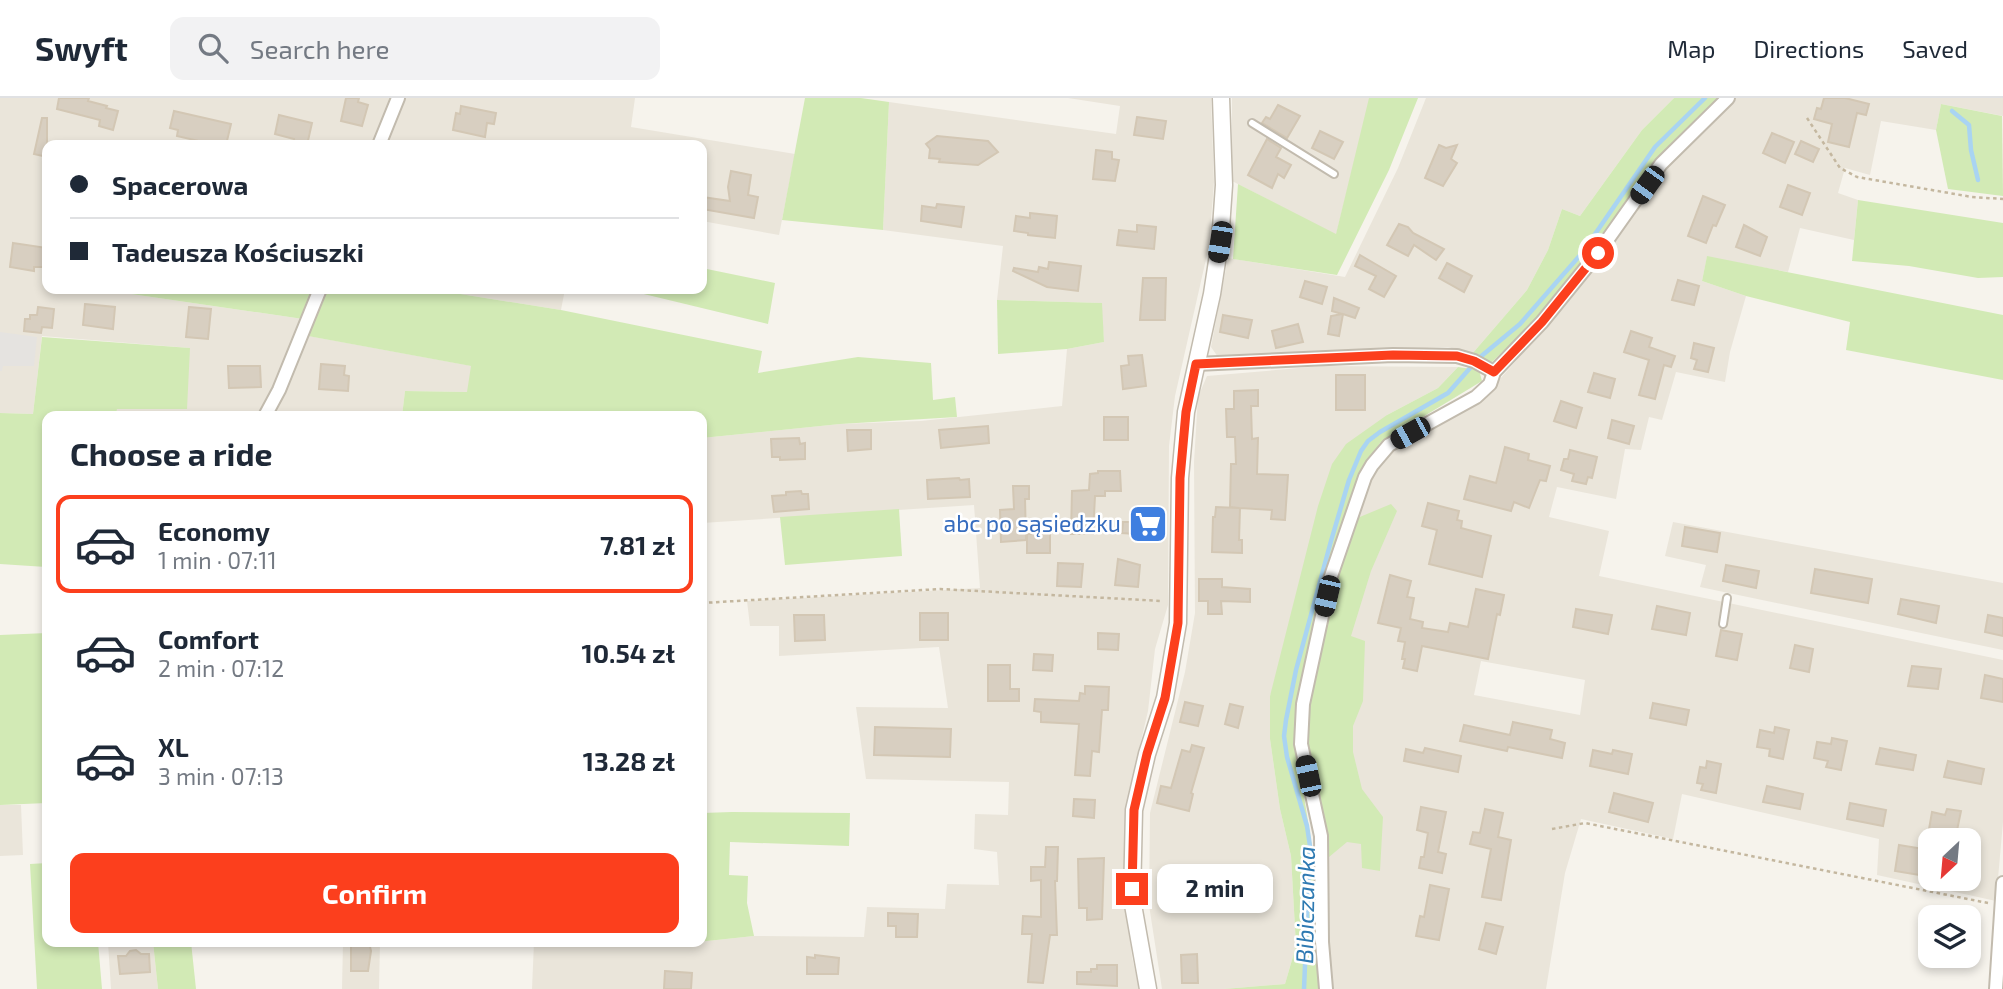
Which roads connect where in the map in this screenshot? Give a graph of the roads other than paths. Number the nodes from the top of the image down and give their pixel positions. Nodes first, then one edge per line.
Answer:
1 (398, 98) edge
2 (1221, 98) edge
3 (1728, 98) edge
4 (1252, 122) dead end
5 (381, 140) edge
6 (1334, 174) dead end
7 (318, 294) edge
8 (1196, 364) junction
9 (1494, 372) junction
10 (268, 411) edge
11 (1727, 598) dead end
12 (1723, 624) dead end
13 (2003, 883) edge
14 (2001, 904) edge
15 (1148, 989) edge
16 (1326, 989) edge
17 (1996, 989) edge

1 - 5 street
2 - 8 street
3 - 9 street
4 - 6 lane
7 - 10 street
8 - 9 street
8 - 15 street
9 - 16 street
11 - 12 lane
13 - 14 street
14 - 17 street

